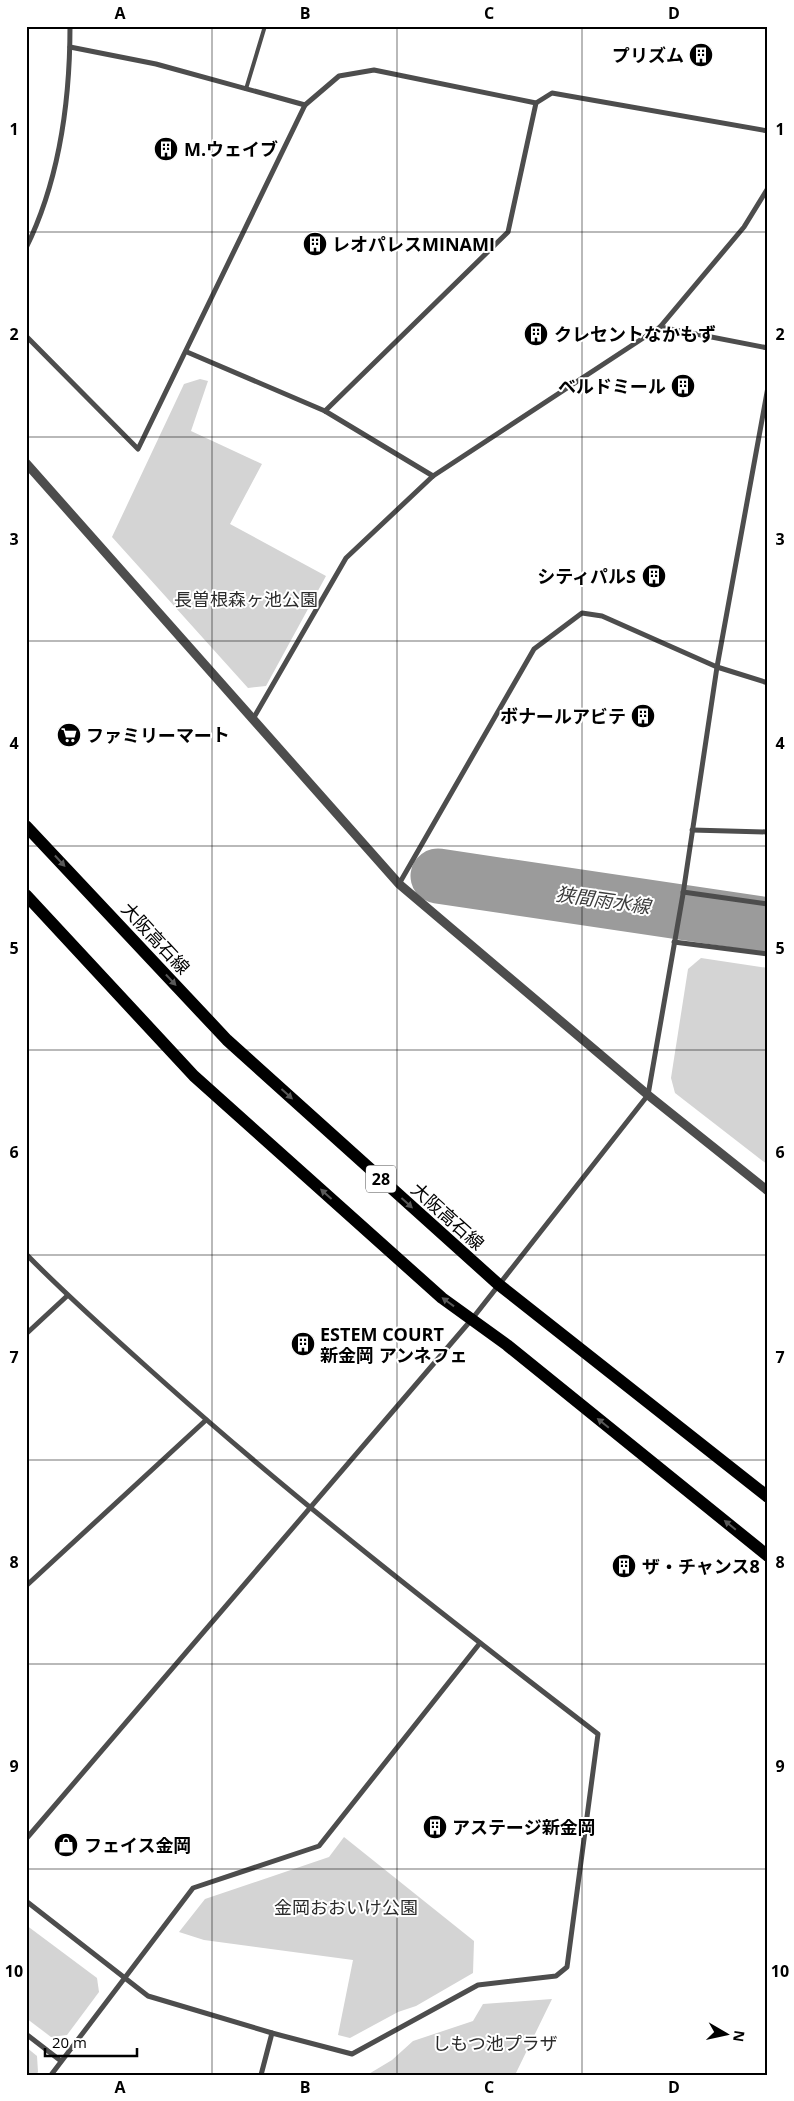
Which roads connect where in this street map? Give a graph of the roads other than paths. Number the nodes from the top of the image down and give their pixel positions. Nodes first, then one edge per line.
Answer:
1 (70, 26) edge
2 (265, 26) edge
3 (70, 47) junction
4 (246, 89) junction
5 (536, 103) junction
6 (305, 105) junction
7 (768, 131) edge
8 (768, 188) edge
9 (26, 248) edge
10 (660, 328) junction
11 (26, 336) edge
12 (768, 348) edge
13 (187, 352) junction
14 (768, 387) edge
15 (326, 411) junction
16 (26, 463) edge
17 (433, 476) junction
18 (717, 667) junction
19 (768, 683) edge
20 (254, 719) junction
21 (26, 826) edge
22 (692, 830) junction
23 (768, 832) edge
24 (399, 884) junction
25 (683, 893) junction
26 (26, 895) edge
27 (768, 904) edge
28 (674, 940) junction
29 (768, 954) edge
30 (648, 1095) junction
31 (768, 1191) edge
32 (26, 1254) edge
33 (498, 1284) junction
34 (67, 1296) junction
35 (472, 1319) junction
36 (26, 1334) edge
37 (206, 1420) junction
38 (768, 1497) edge
39 (310, 1509) junction
40 (768, 1556) edge
41 (26, 1586) edge
42 (480, 1643) junction
43 (26, 1838) edge
44 (26, 1901) edge
45 (126, 1978) junction
46 (272, 2033) junction
47 (26, 2034) edge
48 (61, 2061) junction
49 (51, 2075) edge
50 (261, 2075) edge

1 - 3 street
2 - 4 lane
3 - 4 street
3 - 9 street
4 - 6 street
5 - 6 street
5 - 7 street
5 - 15 street
6 - 13 street
8 - 10 street
10 - 12 street
10 - 17 street
11 - 13 street
13 - 15 street
14 - 18 street
15 - 17 street
16 - 20 street
17 - 20 street
18 - 19 street
18 - 22 street
18 - 24 street
20 - 24 street
21 -> 33 main road, 大阪高石線 / 28
22 - 23 street
22 - 25 street
24 - 30 street
25 - 27 street
25 - 28 street
35 -> 26 main road
28 - 29 street
28 - 30 street
30 - 31 street
30 - 33 street
32 - 34 street
33 - 35 street
33 - 38 main road, 大阪高石線 / 28
34 - 36 street
34 - 37 street
35 - 39 street
40 -> 35 main road
37 - 39 street
37 - 41 street
39 - 42 street
39 - 43 street
42 - 45 street
42 - 46 street
44 - 45 street
45 - 46 street
45 - 48 street
46 - 50 street
47 - 48 street
48 - 49 street

